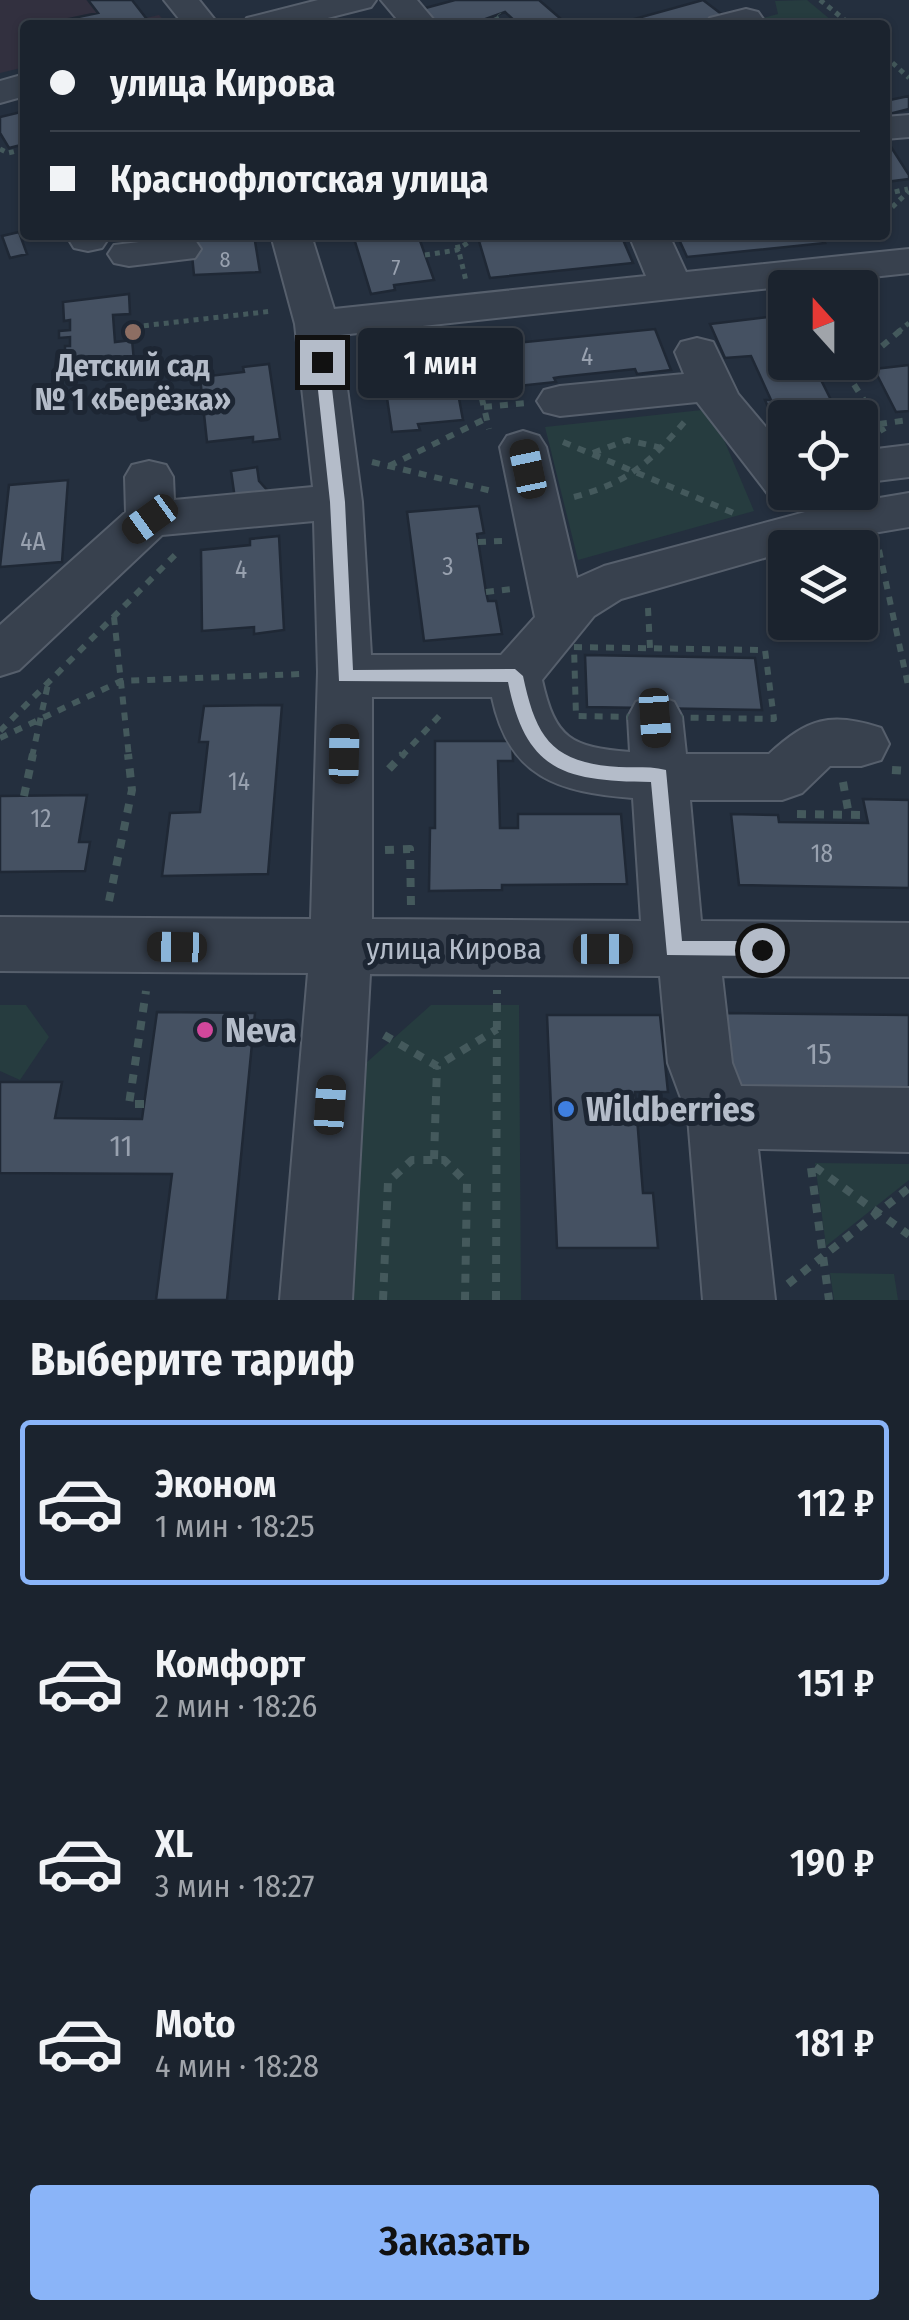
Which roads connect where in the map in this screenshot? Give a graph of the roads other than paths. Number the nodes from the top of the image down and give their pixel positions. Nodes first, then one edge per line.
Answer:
1 (181, 0) edge
2 (359, 0) edge
3 (398, 0) edge
4 (198, 20) edge
5 (278, 20) edge
6 (416, 20) edge
7 (292, 240) edge
8 (651, 240) edge
9 (112, 246) edge
10 (182, 249) dead end
11 (892, 273) edge
12 (671, 286) junction
13 (298, 317) junction
14 (360, 478) junction
15 (768, 479) edge
16 (768, 508) edge
17 (864, 510) edge
18 (890, 513) edge
19 (562, 624) junction
20 (0, 656) edge
21 (345, 674) junction
22 (497, 676) junction
23 (655, 718) dead end
24 (861, 744) dead end
25 (660, 775) junction
26 (0, 944) edge
27 (341, 949) junction
28 (681, 949) junction
29 (909, 950) edge
30 (721, 1118) junction
31 (909, 1120) edge
32 (760, 1294) edge
33 (316, 1300) edge

1 - 4 street
2 - 5 street
3 - 6 street
7 - 13 street
8 - 12 street
9 - 10 street
11 - 12 street
12 - 13 street
13 - 14 street
14 - 20 street
14 - 21 street
15 - 19 street
16 - 19 street
17 - 18 street
19 - 22 street
21 - 22 street
21 - 27 street
22 - 25 street
23 - 25 street
24 - 25 street
25 - 28 street
26 - 27 street, улица Кирова
27 - 28 street, улица Кирова
27 - 33 street
28 - 29 street, улица Кирова
28 - 30 street
30 - 31 street
30 - 32 street

